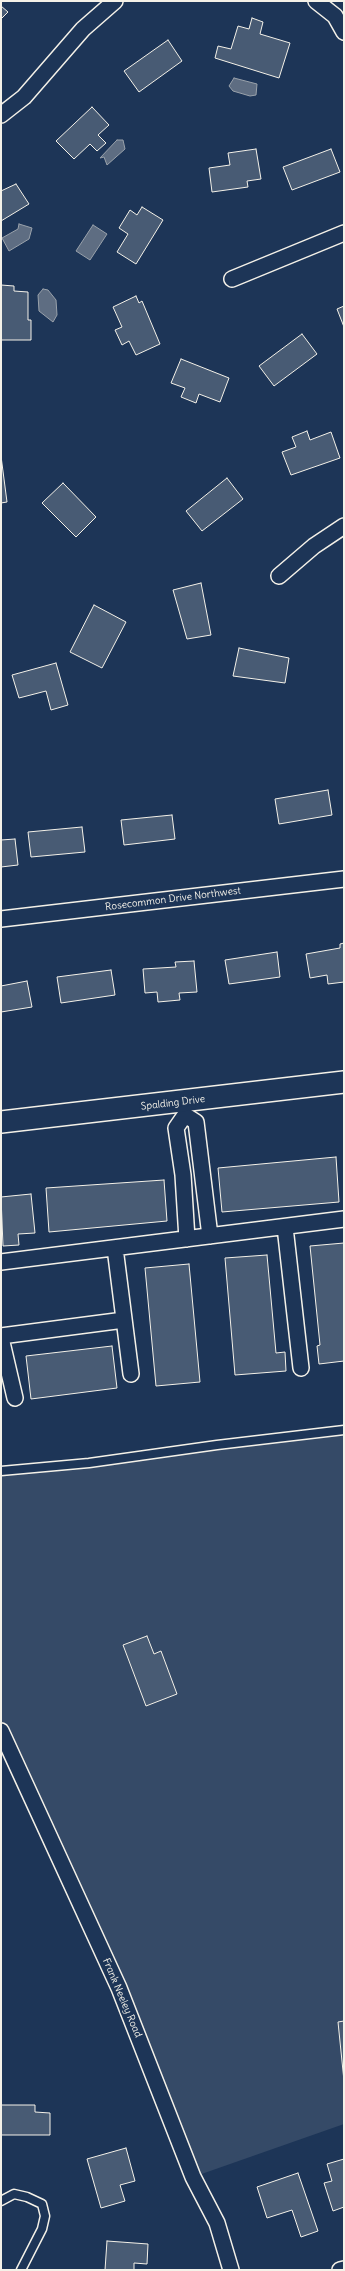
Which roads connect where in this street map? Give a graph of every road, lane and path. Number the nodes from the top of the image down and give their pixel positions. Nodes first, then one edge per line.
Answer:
1 (115, 1) edge
2 (316, 1) edge
3 (344, 32) edge
4 (1, 115) edge
5 (344, 233) edge
6 (232, 279) dead end
7 (344, 526) edge
8 (279, 576) dead end
9 (344, 879) edge
10 (1, 919) edge
11 (344, 1082) edge
12 (183, 1108) junction
13 (1, 1122) edge
14 (344, 1220) edge
15 (285, 1227) junction
16 (210, 1236) junction
17 (187, 1239) junction
18 (115, 1248) junction
19 (1, 1262) edge
20 (124, 1320) junction
21 (1, 1337) edge
22 (302, 1368) dead end
23 (131, 1374) dead end
24 (15, 1398) dead end
25 (344, 1430) edge
26 (1, 1471) edge
27 (1, 1731) edge
28 (1, 2201) edge
29 (344, 2269) edge
30 (21, 2270) edge
31 (231, 2270) edge
32 (340, 2270) edge

1 - 4 street
2 - 3 street
5 - 6 street
7 - 8 street
9 - 10 street, Rosecommon Drive Northwest
11 - 12 main road, Spalding Drive
12 - 13 main road, Spalding Drive
12 - 16 street, Spalding Drive
12 - 17 street, Spalding Drive
14 - 15 street
15 - 16 street
15 - 22 street
16 - 17 street
17 - 18 street
18 - 19 street
18 - 20 street
20 - 21 street
20 - 23 street
21 - 24 street
25 - 26 lane
27 - 31 street, Frank Neeley Road
28 - 30 lane
29 - 32 street

